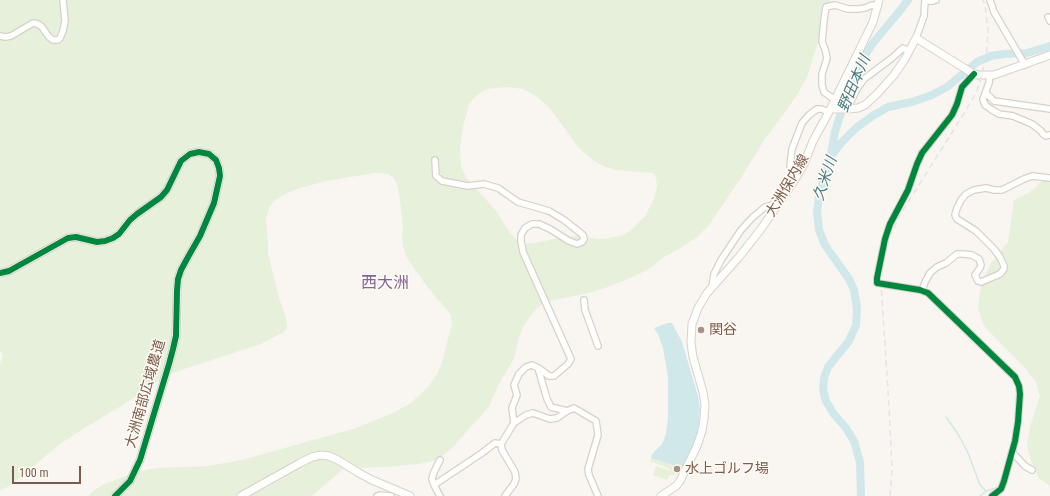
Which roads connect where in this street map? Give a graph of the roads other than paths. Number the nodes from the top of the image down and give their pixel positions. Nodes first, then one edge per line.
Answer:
1 (63, 0) edge
2 (936, 0) edge
3 (990, 0) edge
4 (925, 1) edge
5 (879, 3) edge
6 (0, 36) edge
7 (916, 38) junction
8 (909, 51) junction
9 (1050, 55) edge
10 (1024, 62) junction
11 (973, 74) junction
12 (990, 75) junction
13 (986, 93) junction
14 (835, 100) junction
15 (848, 109) junction
16 (1050, 109) edge
17 (832, 110) junction
18 (1050, 135) edge
19 (435, 160) dead end
20 (798, 175) junction
21 (1050, 178) edge
22 (780, 203) junction
23 (0, 273) edge
24 (711, 288) junction
25 (922, 290) junction
26 (584, 300) dead end
27 (598, 346) dead end
28 (538, 368) junction
29 (567, 411) junction
30 (514, 423) junction
31 (501, 444) junction
32 (1012, 452) junction
33 (440, 460) dead end
34 (1032, 470) dead end
35 (434, 485) junction
36 (667, 495) edge
37 (115, 496) edge
38 (241, 496) edge
39 (377, 496) edge
40 (391, 496) edge
41 (410, 496) edge
42 (440, 496) edge
43 (505, 496) edge
44 (598, 496) edge
45 (992, 496) edge

1 - 6 street
2 - 4 street
3 - 10 street
4 - 7 street
5 - 14 street, 大洲保内線
5 - 14 street
7 - 8 street
7 - 11 street
8 - 15 street
8 - 15 street
9 - 10 street
10 - 12 street
11 - 12 street
11 - 25 street
12 - 13 street
13 - 16 street
13 - 18 street
14 - 17 street, 大洲保内線
15 - 17 street
17 - 20 street, 大洲保内線
17 - 20 street
19 - 28 street
20 - 22 street, 大洲保内線
21 - 25 street
22 - 24 street, 大洲保内線
22 - 24 street
23 - 37 street, 大洲南部広域農道
24 - 36 street, 大洲保内線
25 - 32 street
26 - 27 street
28 - 29 street
28 - 30 street
29 - 30 street
29 - 44 street
30 - 31 street
31 - 35 street
31 - 43 street
32 - 34 street
32 - 45 street
33 - 35 street
35 - 42 street
38 - 41 street
39 - 40 street

